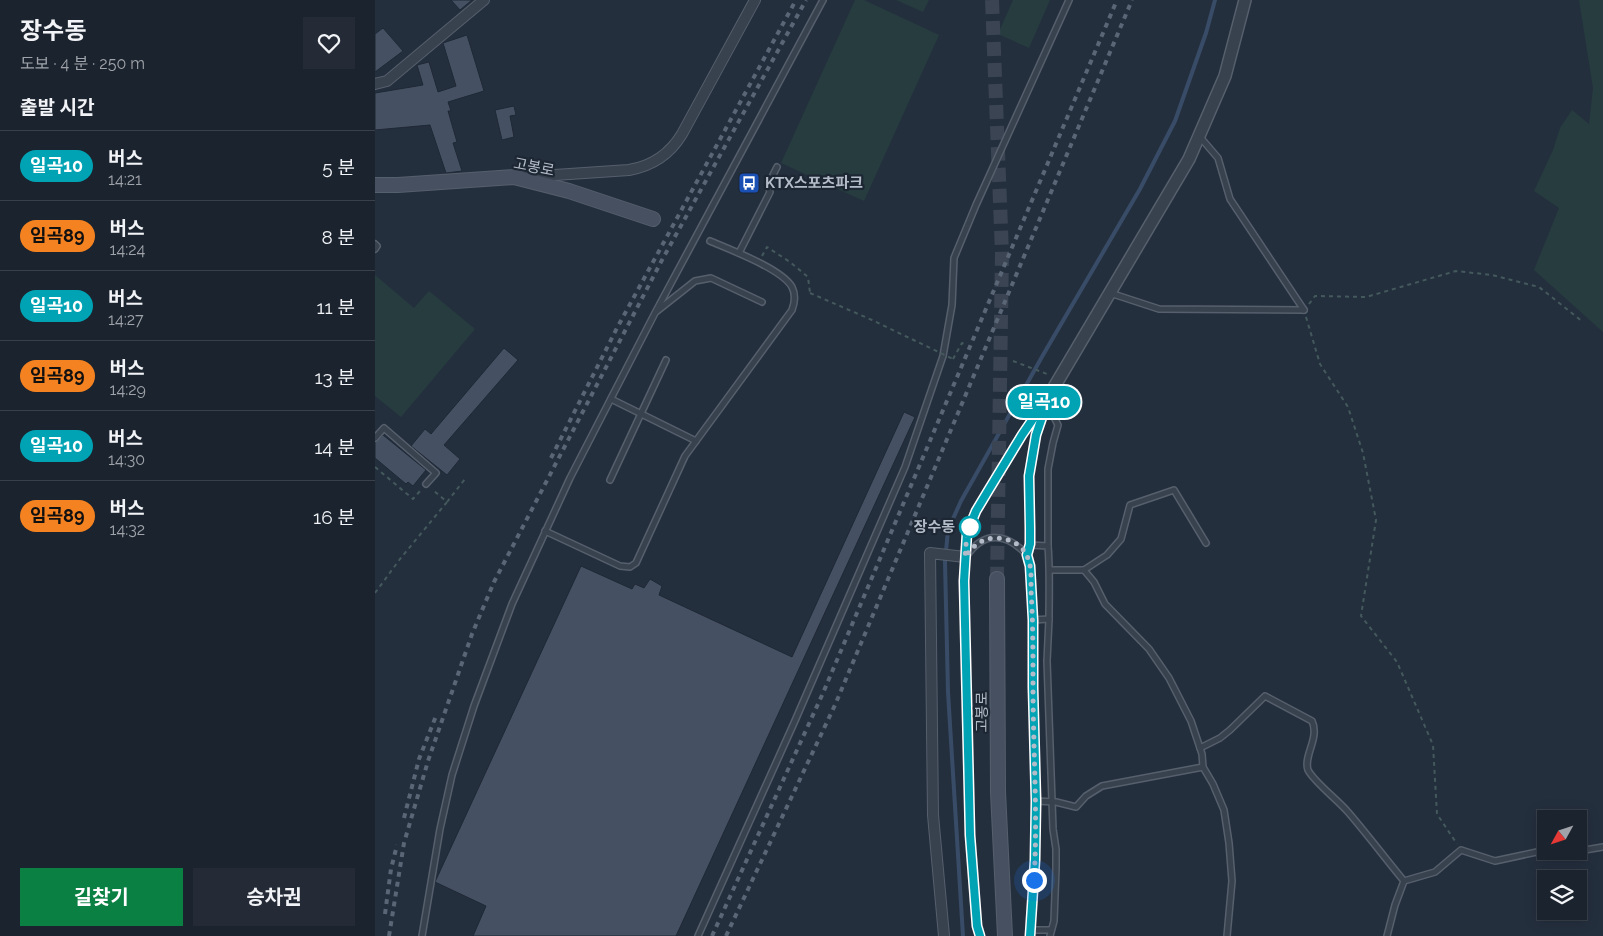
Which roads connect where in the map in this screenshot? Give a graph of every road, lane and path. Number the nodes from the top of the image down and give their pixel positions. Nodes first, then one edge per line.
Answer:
1 (484, 0) edge
2 (755, 0) edge
3 (823, 0) edge
4 (1069, 0) edge
5 (1245, 0) edge
6 (375, 84) edge
7 (1199, 136) junction
8 (777, 167) dead end
9 (514, 177) junction
10 (375, 185) edge
11 (653, 219) dead end
12 (710, 241) dead end
13 (375, 244) edge
14 (375, 249) edge
15 (739, 253) junction
16 (758, 263) junction
17 (1109, 292) junction
18 (762, 302) dead end
19 (1305, 310) junction
20 (655, 312) junction
21 (1583, 322) dead end
22 (967, 345) dead end
23 (666, 360) dead end
24 (1013, 361) dead end
25 (1042, 372) dead end
26 (1050, 394) junction
27 (611, 399) junction
28 (642, 414) junction
29 (375, 438) edge
30 (696, 441) junction
31 (375, 467) edge
32 (465, 479) dead end
33 (610, 480) dead end
34 (426, 484) junction
35 (447, 502) junction
36 (545, 531) junction
37 (1205, 542) dead end
38 (1030, 544) junction
39 (1048, 546) junction
40 (1027, 555) junction
41 (962, 557) junction
42 (1050, 570) junction
43 (1084, 570) junction
44 (997, 579) tunnel mouth
45 (375, 593) edge
46 (1049, 619) junction
47 (1033, 620) junction
48 (1200, 748) junction
49 (1203, 767) junction
50 (1036, 801) junction
51 (1052, 802) junction
52 (1603, 847) edge
53 (1461, 850) junction
54 (1587, 850) edge
55 (1537, 852) edge
56 (1403, 880) junction
57 (1031, 933) edge
58 (1051, 933) edge
59 (422, 936) edge
60 (698, 936) edge
61 (945, 936) edge
62 (980, 936) edge
63 (1005, 936) edge
64 (1227, 936) edge
65 (1387, 936) edge

1 - 6 street
2 - 9 street
3 - 20 lane
4 - 60 lane
5 - 7 street
7 - 17 street
7 - 19 lane
8 - 15 lane
9 - 10 main road, 고봉로
9 - 11 main road, 고봉로
12 - 15 lane
13 - 14 lane
15 - 16 lane
16 - 22 path, bridge
16 - 30 lane
17 - 19 lane
17 - 26 street
18 - 20 lane
19 - 21 path
19 - 53 path
20 - 27 lane
23 - 28 lane
24 - 25 path
26 - 38 lane
26 - 39 lane
26 - 41 lane
27 - 28 lane
27 - 36 lane
28 - 30 lane
28 - 33 lane
29 - 34 lane
30 - 36 lane
31 - 34 path
32 - 35 path
34 - 35 path
35 - 45 path
36 - 59 lane
37 - 43 lane
38 - 39 lane
38 - 40 lane
39 - 42 lane
40 - 41 lane
40 - 47 lane
41 - 61 street
41 - 62 lane
42 - 43 lane
42 - 46 lane
43 - 48 lane
44 - 63 main road, 고봉로
46 - 47 lane
46 - 51 lane
47 - 50 lane
48 - 49 lane
48 - 56 lane
49 - 51 lane
49 - 64 lane
50 - 51 lane
50 - 57 lane
51 - 58 lane
52 - 54 lane
53 - 55 lane
53 - 56 lane
56 - 65 lane
57 - 58 lane

